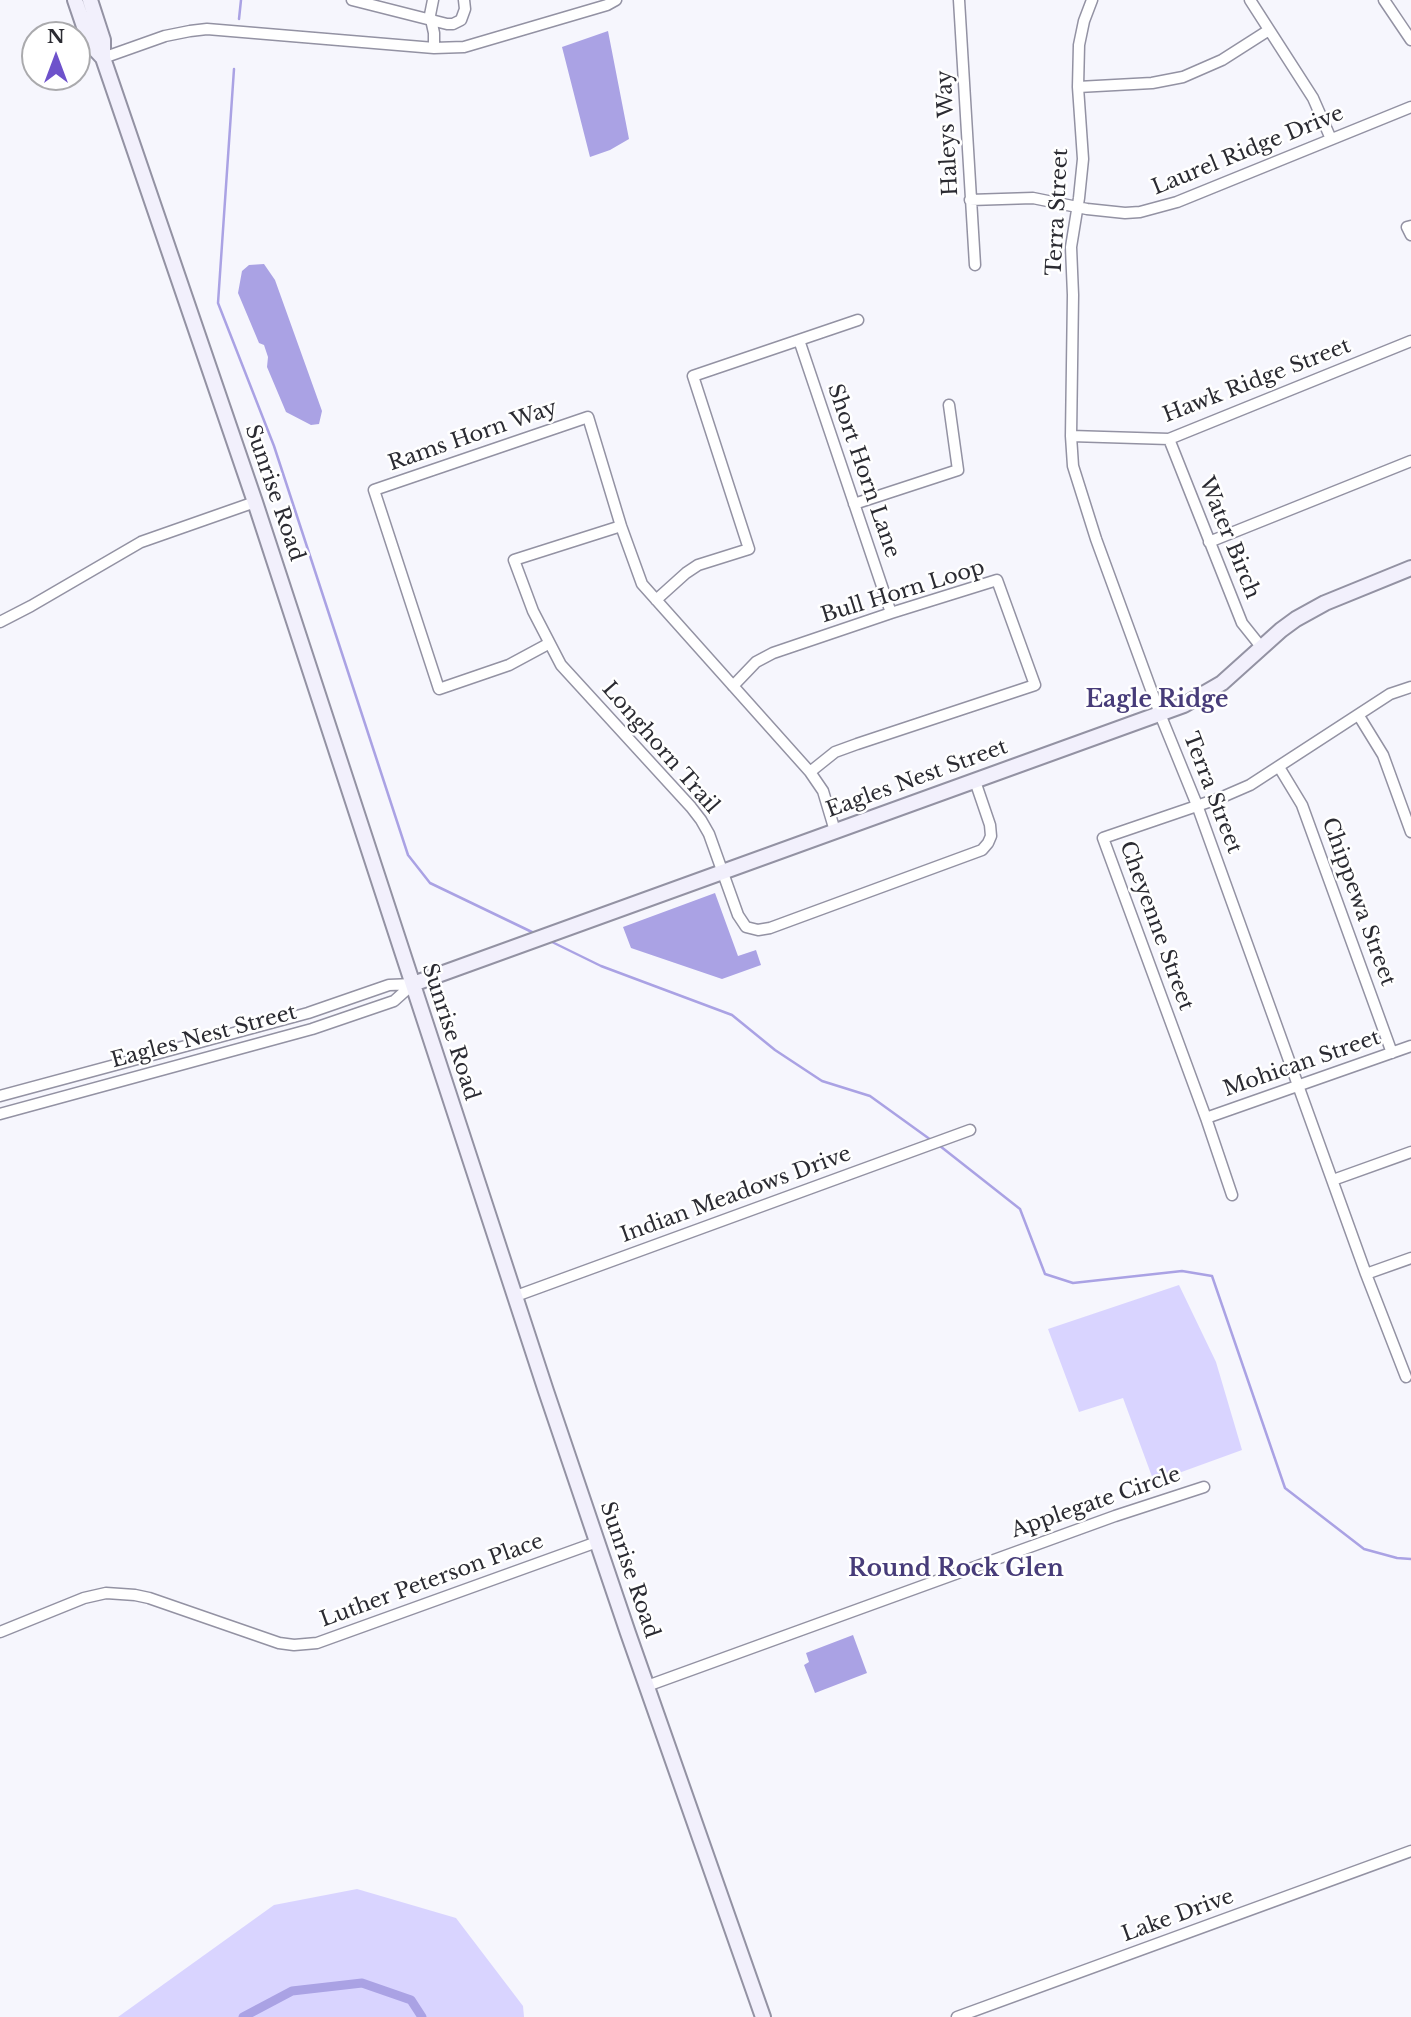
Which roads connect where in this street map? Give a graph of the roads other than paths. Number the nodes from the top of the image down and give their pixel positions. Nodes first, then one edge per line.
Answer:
1 (75, 0) edge
2 (90, 0) edge
3 (352, 0) edge
4 (433, 0) edge
5 (464, 0) edge
6 (616, 0) edge
7 (959, 0) edge
8 (1092, 0) edge
9 (1250, 0) edge
10 (1384, 0) edge
11 (599, 4) edge
12 (430, 20) junction
13 (1269, 30) junction
14 (1411, 40) edge
15 (434, 48) junction
16 (103, 58) junction
17 (1078, 86) junction
18 (1411, 107) edge
19 (1331, 139) junction
20 (970, 200) junction
21 (1078, 207) junction
22 (1411, 226) edge
23 (1411, 235) edge
24 (975, 265) dead end
25 (858, 320) dead end
26 (799, 340) junction
27 (1411, 341) edge
28 (949, 405) dead end
29 (1071, 436) junction
30 (1169, 439) junction
31 (1411, 461) edge
32 (255, 502) junction
33 (854, 503) junction
34 (621, 526) junction
35 (1209, 542) junction
36 (1411, 568) edge
37 (656, 600) junction
38 (891, 613) junction
39 (0, 622) edge
40 (548, 644) junction
41 (1262, 648) junction
42 (733, 685) junction
43 (1411, 687) edge
44 (1160, 714) junction
45 (1359, 716) junction
46 (1279, 767) junction
47 (810, 772) junction
48 (975, 781) junction
49 (1197, 805) junction
50 (835, 831) junction
51 (1411, 832) edge
52 (723, 873) junction
53 (413, 984) junction
54 (1411, 1046) edge
55 (1392, 1053) junction
56 (1299, 1086) junction
57 (0, 1096) edge
58 (0, 1114) edge
59 (1206, 1118) junction
60 (970, 1130) dead end
61 (1411, 1152) edge
62 (1333, 1180) junction
63 (1232, 1195) dead end
64 (1411, 1258) edge
65 (1366, 1274) junction
66 (516, 1296) junction
67 (1406, 1362) edge
68 (1406, 1377) dead end
69 (1204, 1487) dead end
70 (597, 1542) junction
71 (0, 1632) edge
72 (647, 1686) junction
73 (1411, 1851) edge
74 (763, 2017) edge
75 (957, 2017) edge

1 - 16 main road, Sunrise Road
2 - 16 main road, Sunrise Road
3 - 12 street
4 - 12 street
5 - 12 street
6 - 11 street
7 - 20 street, Haleys Way
8 - 17 street, Terra Street
9 - 13 street
10 - 14 street
11 - 15 street
12 - 15 street
13 - 17 street
13 - 19 street
15 - 16 street
16 - 32 main road, Sunrise Road
17 - 21 street, Terra Street
18 - 19 street, Laurel Ridge Drive
19 - 21 street, Laurel Ridge Drive
20 - 21 street, Laurel Ridge Drive
20 - 24 street, Haleys Way
21 - 29 street, Terra Street
22 - 23 street
25 - 26 street
26 - 33 street, Short Horn Lane
26 - 37 street
27 - 30 street, Hawk Ridge Street
28 - 33 street
29 - 30 street, Hawk Ridge Street
29 - 44 street, Terra Street
30 - 35 street, Water Birch
31 - 35 street
32 - 39 street
32 - 53 main road, Sunrise Road
33 - 38 street, Short Horn Lane
34 - 37 street, Rams Horn Way
34 - 40 street, Longhorn Trail
34 - 40 street, Rams Horn Way
35 - 41 street, Water Birch
36 - 41 main road, Eagles Nest Street
37 - 42 street, Rams Horn Way
38 - 42 street, Bull Horn Loop
38 - 47 street, Bull Horn Loop
40 - 52 street, Longhorn Trail
41 - 44 main road, Eagles Nest Street
42 - 47 street, Rams Horn Way
43 - 45 street, Cheyenne Street
44 - 48 main road, Eagles Nest Street
44 - 49 street, Terra Street
45 - 46 street, Cheyenne Street
45 - 51 street
46 - 49 street, Cheyenne Street
46 - 55 street, Chippewa Street
47 - 50 street, Rams Horn Way
48 - 50 main road, Eagles Nest Street
48 - 52 street, Longhorn Trail
49 - 56 street, Terra Street
49 - 59 street, Cheyenne Street
50 - 52 main road, Eagles Nest Street
52 - 53 main road, Eagles Nest Street
53 - 57 street, Eagles Nest Street
53 - 58 street, Eagles Nest Street
53 - 66 main road, Sunrise Road
54 - 55 street, Mohican Street
55 - 56 street, Mohican Street
56 - 59 street, Mohican Street
56 - 62 street, Terra Street
59 - 63 street, Cheyenne Street
60 - 66 street, Indian Meadows Drive
61 - 62 street
62 - 65 street, Terra Street
64 - 65 street
65 - 67 street, Terra Street
66 - 70 main road, Sunrise Road
67 - 68 street, Terra Street
69 - 72 street, Applegate Circle
70 - 71 street, Luther Peterson Place
70 - 72 main road, Sunrise Road
72 - 74 main road, Sunrise Road
73 - 75 street, Lake Drive

